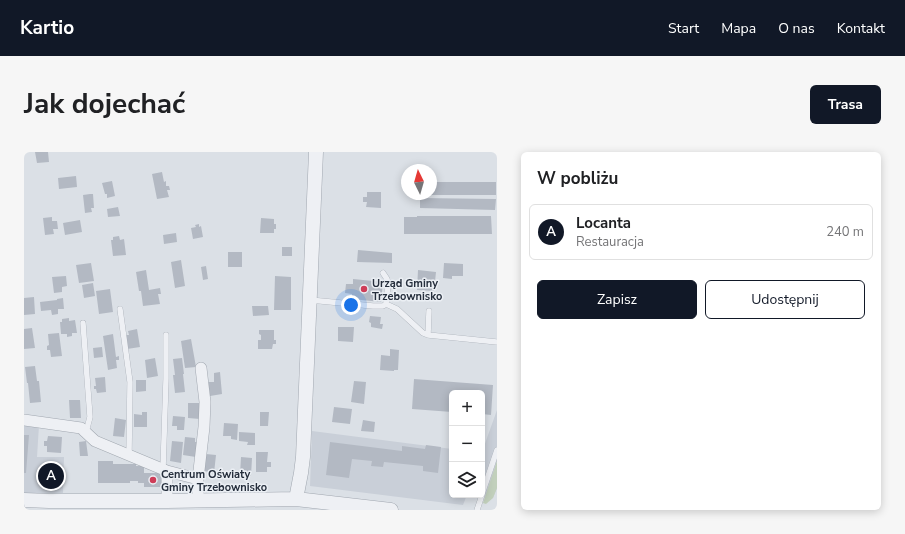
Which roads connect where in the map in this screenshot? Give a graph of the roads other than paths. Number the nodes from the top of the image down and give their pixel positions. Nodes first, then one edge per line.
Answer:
1 (316, 152) edge
2 (383, 273) dead end
3 (309, 300) junction
4 (386, 304) junction
5 (120, 309) dead end
6 (429, 311) dead end
7 (83, 323) dead end
8 (166, 335) dead end
9 (428, 335) junction
10 (497, 342) edge
11 (200, 368) dead end
12 (24, 420) edge
13 (86, 432) junction
14 (497, 450) edge
15 (129, 455) junction
16 (165, 470) junction
17 (198, 479) junction
18 (485, 486) edge
19 (481, 498) edge
20 (296, 499) junction
21 (24, 500) edge
22 (198, 500) junction
23 (168, 501) junction
24 (391, 510) edge
25 (477, 510) edge

1 - 3 street
2 - 4 lane
3 - 4 lane
3 - 20 street
4 - 9 lane
5 - 15 lane
6 - 9 lane
7 - 13 lane
8 - 16 lane
9 - 10 lane
11 - 17 street
12 - 13 street
13 - 15 street
14 - 18 lane
15 - 16 street
16 - 17 street
16 - 23 street
17 - 22 street
19 - 25 lane
20 - 22 street
20 - 24 street
21 - 23 street
22 - 23 street

